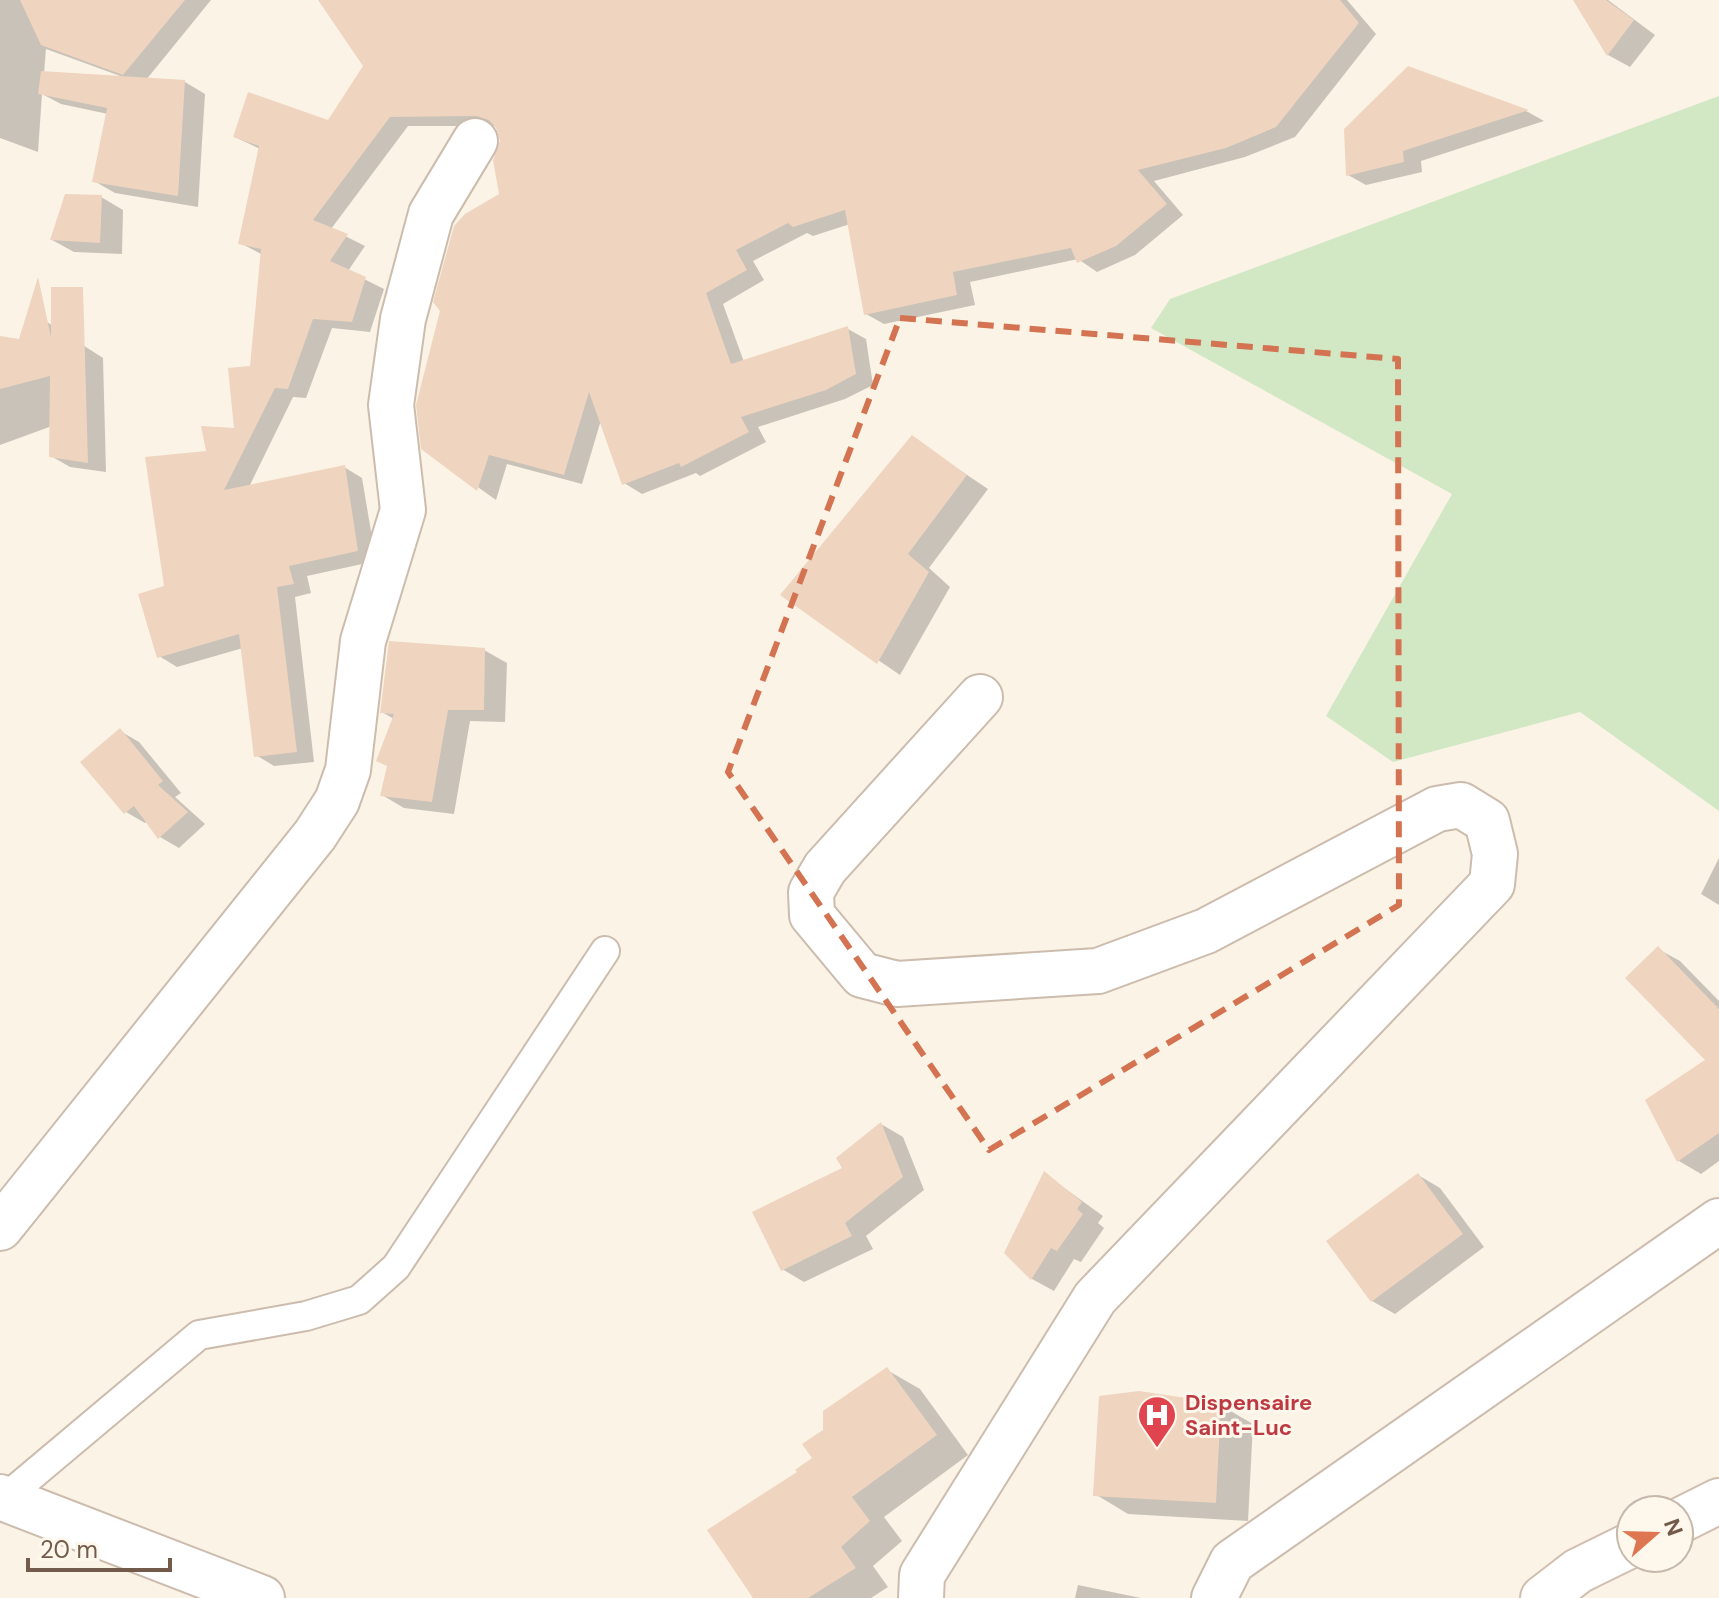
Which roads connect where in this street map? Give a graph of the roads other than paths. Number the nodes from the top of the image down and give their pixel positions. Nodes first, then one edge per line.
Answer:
1 (475, 141) dead end
2 (980, 697) dead end
3 (605, 951) dead end
4 (1719, 1221) edge
5 (0, 1228) edge
6 (2, 1497) edge
7 (1719, 1501) edge
8 (1695, 1513) edge
9 (1615, 1553) edge
10 (262, 1598) edge
11 (921, 1598) edge
12 (1214, 1598) edge
13 (1543, 1598) edge

1 - 5 street
2 - 11 street
3 - 6 lane
4 - 12 street
6 - 10 street
7 - 8 street
9 - 13 street

